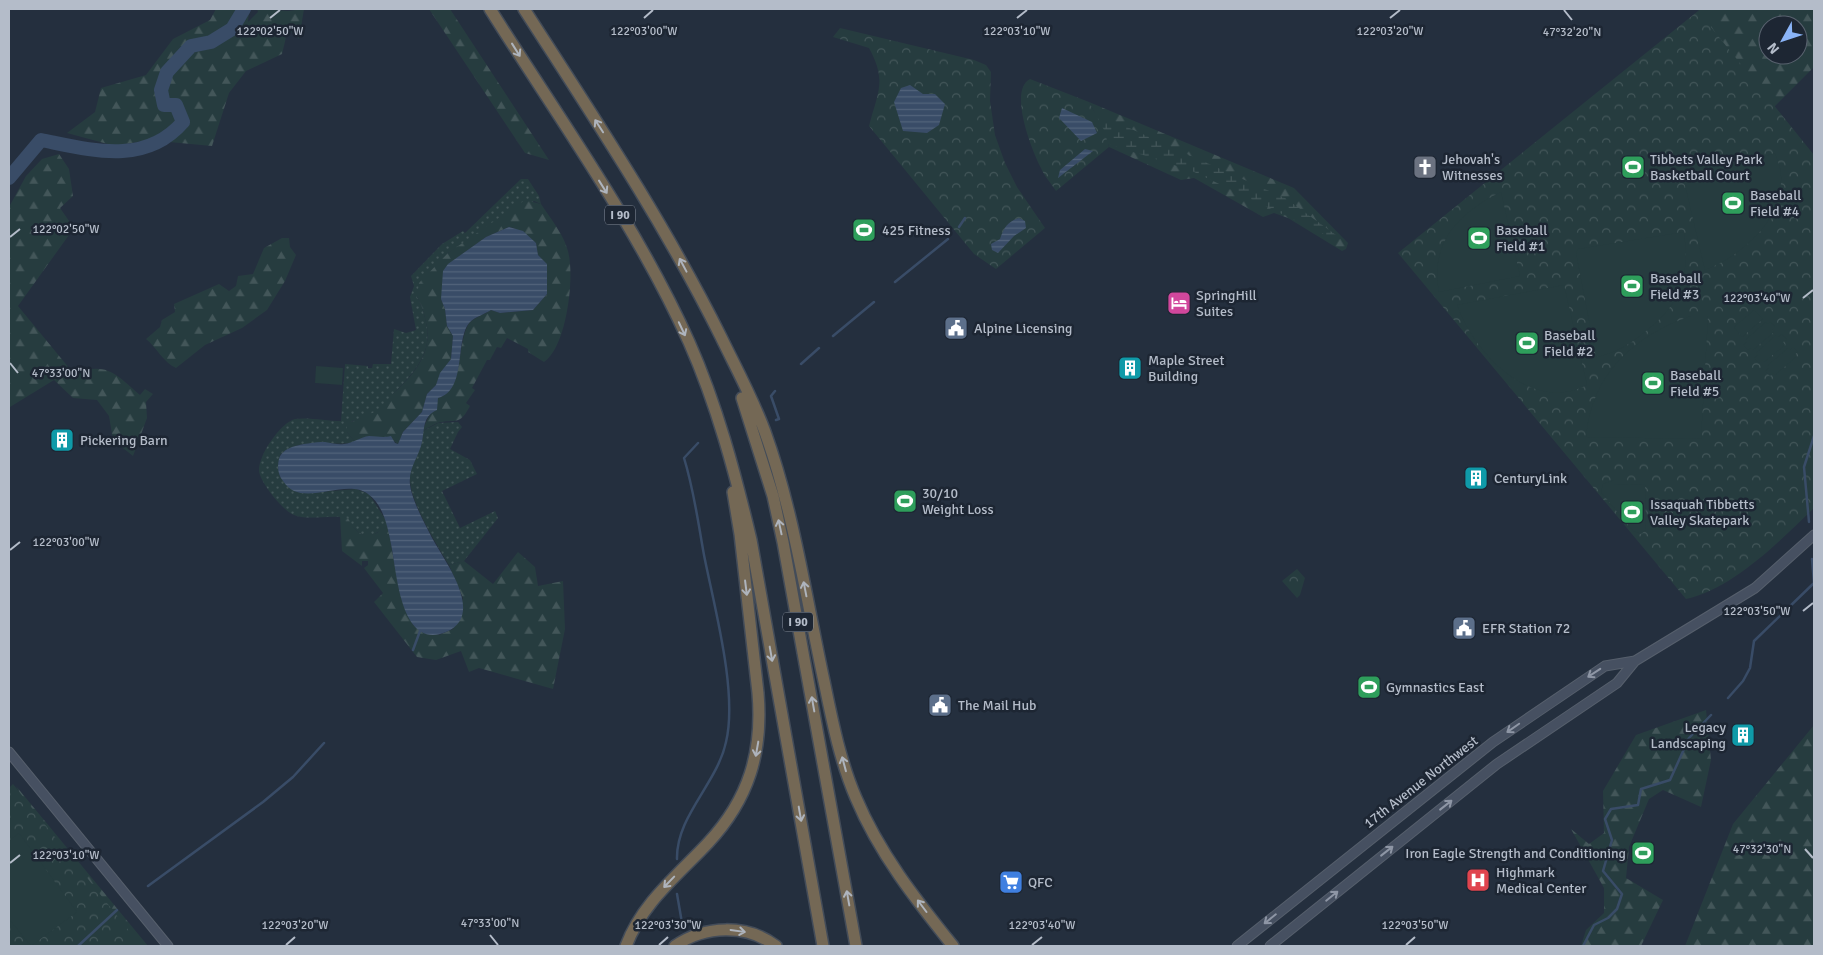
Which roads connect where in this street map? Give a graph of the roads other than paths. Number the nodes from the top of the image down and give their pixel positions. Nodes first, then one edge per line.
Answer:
1 (490, 9) edge
2 (524, 9) edge
3 (706, 308) junction
4 (723, 436) junction
5 (1814, 535) edge
6 (1635, 661) junction
7 (9, 752) edge
8 (168, 946) edge
9 (626, 946) edge
10 (675, 946) edge
11 (776, 946) edge
12 (823, 946) edge
13 (856, 946) edge
14 (953, 946) edge
15 (1237, 946) edge
16 (1270, 946) edge

1 -> 4 highway, I 90
3 -> 2 highway, I 90
13 -> 3 highway, I 90
14 -> 3 highway
4 -> 9 highway
4 -> 12 highway, I 90
5 - 6 main road, 17th Avenue Northwest
6 -> 15 main road, 17th Avenue Northwest
16 -> 6 main road, 17th Avenue Northwest
7 - 8 main road
10 -> 11 highway

